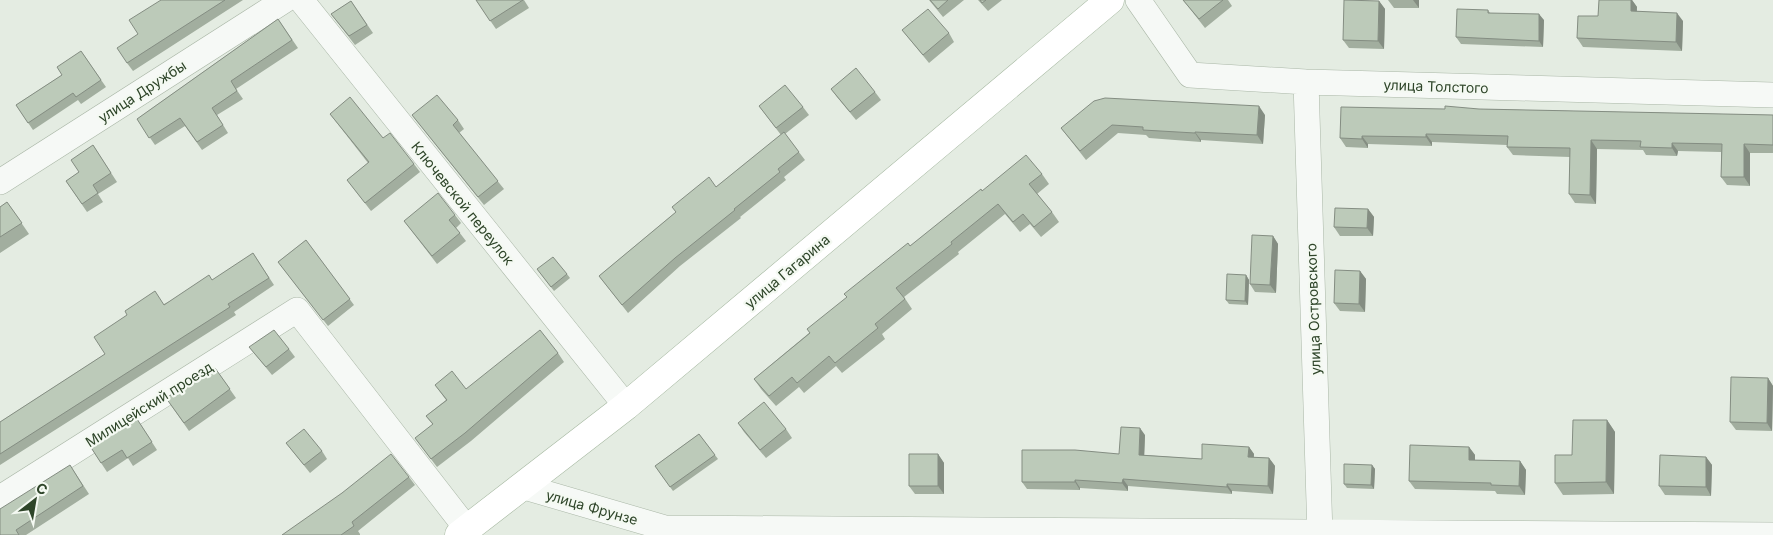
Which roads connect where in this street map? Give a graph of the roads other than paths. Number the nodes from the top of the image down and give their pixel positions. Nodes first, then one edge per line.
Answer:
1 (284, 0) edge
2 (301, 0) edge
3 (1110, 0) edge
4 (1138, 0) edge
5 (1306, 82) junction
6 (1773, 95) edge
7 (0, 182) edge
8 (626, 406) junction
9 (521, 486) junction
10 (0, 498) edge
11 (463, 532) edge
12 (1320, 533) edge
13 (1773, 535) edge

1 - 7 street, улица Дружбы
2 - 8 street, Ключевской переулок
3 - 8 main road, улица Гагарина
4 - 5 street, улица Толстого
5 - 6 street, улица Толстого
5 - 12 street, улица Островского
8 - 9 main road, улица Гагарина
9 - 11 main road, улица Гагарина
9 - 12 street, улица Фрунзе
10 - 11 street, Милицейский проезд
12 - 13 street, улица Фрунзе

